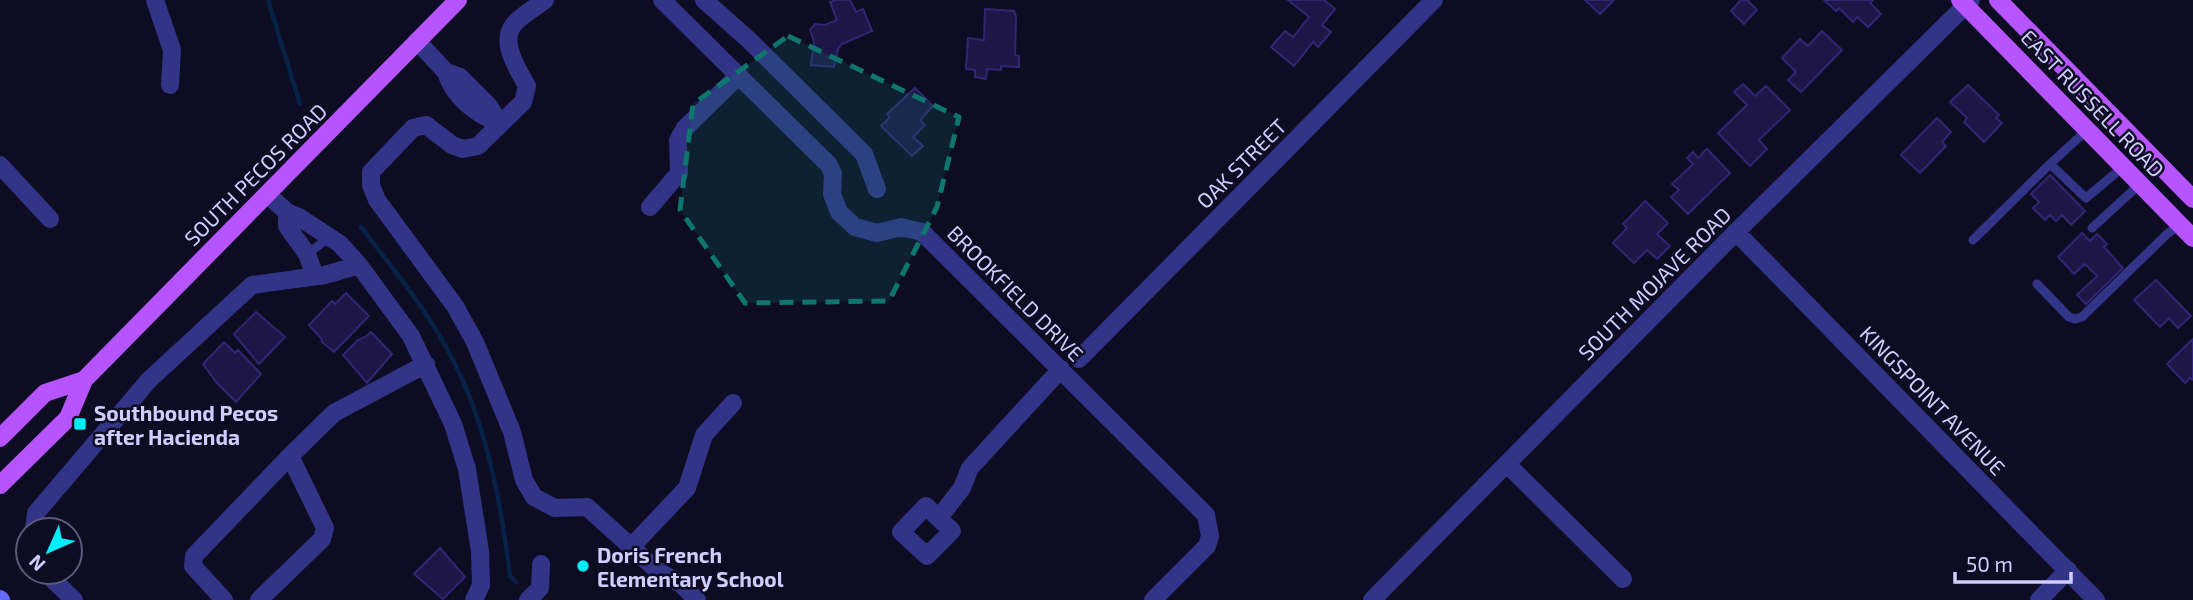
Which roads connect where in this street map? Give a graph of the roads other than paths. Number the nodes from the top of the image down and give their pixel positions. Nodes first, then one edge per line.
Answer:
1 (155, 0) edge
2 (458, 0) edge
3 (545, 0) edge
4 (662, 0) edge
5 (704, 0) edge
6 (1434, 0) edge
7 (1998, 0) edge
8 (1965, 2) edge
9 (417, 41) junction
10 (739, 75) junction
11 (170, 85) dead end
12 (499, 124) junction
13 (2087, 130) junction
14 (2050, 164) junction
15 (0, 165) edge
16 (2123, 167) junction
17 (2140, 184) junction
18 (877, 189) dead end
19 (267, 194) junction
20 (2193, 199) edge
21 (650, 207) dead end
22 (287, 212) junction
23 (50, 219) dead end
24 (2180, 225) junction
25 (2092, 228) dead end
26 (1736, 232) junction
27 (330, 237) junction
28 (2193, 238) edge
29 (1973, 240) dead end
30 (307, 254) junction
31 (359, 265) junction
32 (315, 276) junction
33 (2037, 284) dead end
34 (1079, 359) dead end
35 (426, 364) junction
36 (1061, 369) junction
37 (84, 380) junction
38 (733, 403) dead end
39 (0, 438) edge
40 (290, 456) junction
41 (1507, 464) junction
42 (0, 485) edge
43 (36, 516) edge
44 (939, 518) dead end
45 (632, 546) junction
46 (541, 564) dead end
47 (2068, 570) junction
48 (1623, 579) dead end
49 (60, 586) edge
50 (74, 600) edge
51 (224, 600) edge
52 (259, 600) edge
53 (474, 600) edge
54 (528, 600) edge
55 (697, 600) edge
56 (1153, 600) edge
57 (1372, 600) edge
58 (2039, 600) edge
59 (2096, 600) edge

1 - 11 street
2 - 9 main road, SOUTH PECOS ROAD
3 - 12 street
4 - 10 street, BROOKFIELD DRIVE
5 - 18 street
6 - 34 street, OAK STREET
7 - 20 main road, EAST RUSSELL ROAD
8 - 13 main road, EAST RUSSELL ROAD
8 - 26 street, SOUTH MOJAVE ROAD
9 - 12 street
9 - 19 main road, SOUTH PECOS ROAD
10 - 21 street
10 - 36 street, BROOKFIELD DRIVE
12 - 45 street
13 - 14 lane
13 - 16 main road, EAST RUSSELL ROAD
14 - 16 lane
14 - 29 lane
15 - 23 street
16 - 17 main road, EAST RUSSELL ROAD
17 - 24 main road, EAST RUSSELL ROAD
17 - 25 lane
19 - 22 street
19 - 37 main road, SOUTH PECOS ROAD
22 - 27 street
22 - 30 street
24 - 28 main road, EAST RUSSELL ROAD
24 - 33 lane
26 - 41 street, SOUTH MOJAVE ROAD
26 - 47 street, KINGSPOINT AVENUE
27 - 30 lane
27 - 31 street
30 - 32 street
31 - 32 street
31 - 35 street
32 - 43 street
35 - 40 street
35 - 53 street
36 - 44 street
36 - 56 street, BROOKFIELD DRIVE
37 - 39 main road, SOUTH PECOS ROAD
37 - 42 main road, SOUTH PECOS ROAD
38 - 45 street
40 - 51 street
40 - 52 street
41 - 48 street
41 - 57 street, SOUTH MOJAVE ROAD
45 - 55 street
46 - 54 street
47 - 58 street
47 - 59 street, KINGSPOINT AVENUE
49 - 50 street

